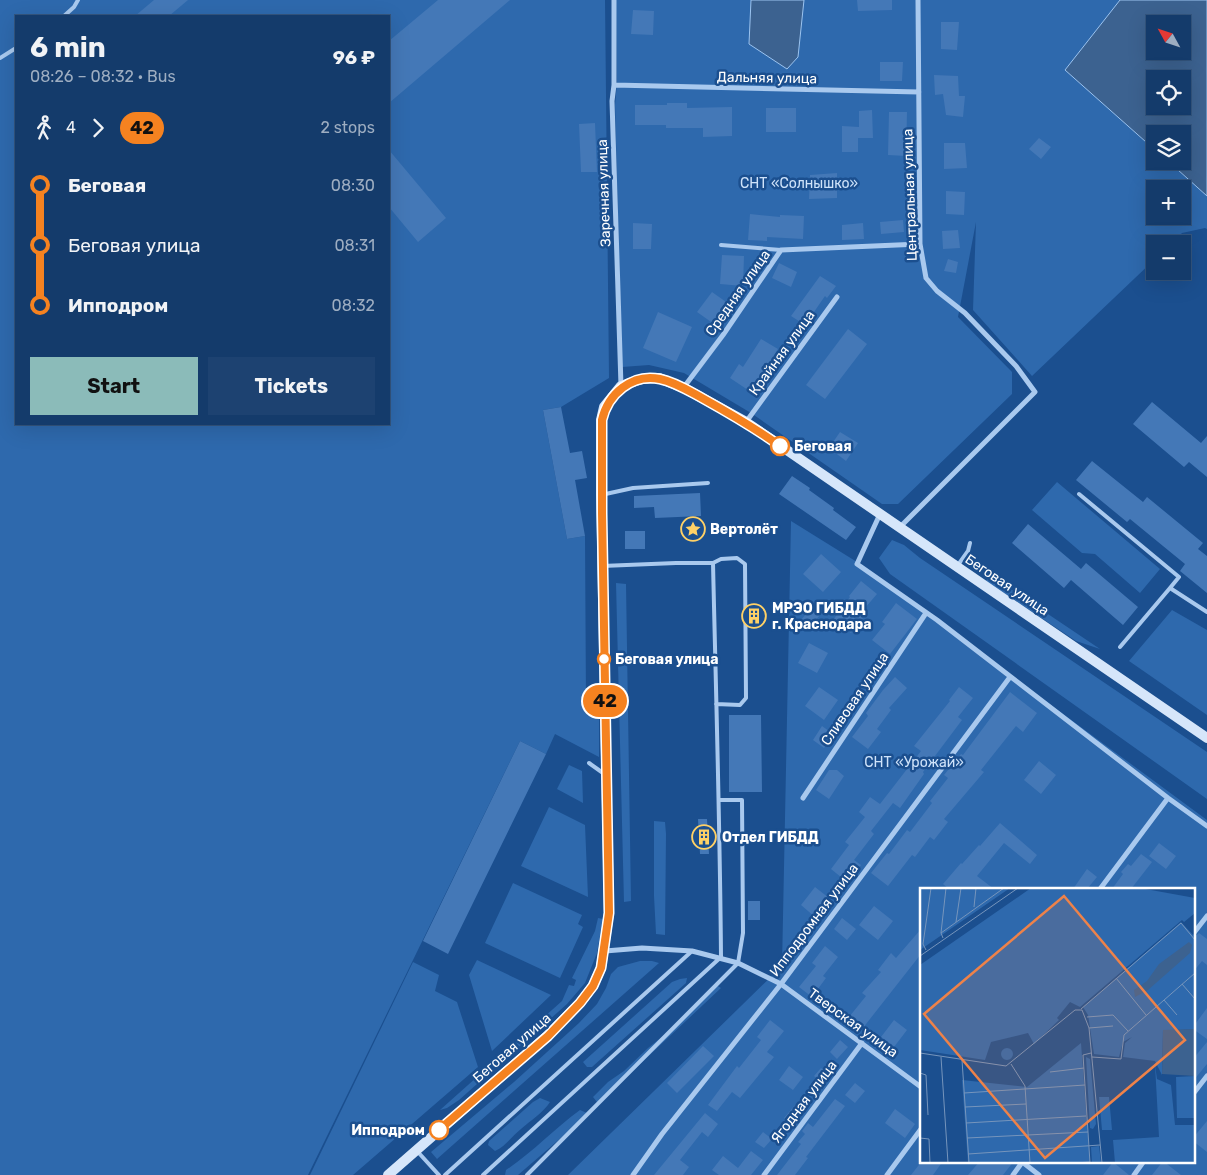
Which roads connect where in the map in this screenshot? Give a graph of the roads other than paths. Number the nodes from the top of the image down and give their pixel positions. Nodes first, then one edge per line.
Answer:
1 (78, 0) edge
2 (614, 0) edge
3 (918, 0) edge
4 (65, 15) edge
5 (15, 49) edge
6 (0, 58) edge
7 (614, 86) junction
8 (919, 92) junction
9 (920, 244) junction
10 (721, 245) dead end
11 (781, 250) junction
12 (837, 297) dead end
13 (621, 386) junction
14 (684, 388) junction
15 (746, 422) junction
16 (708, 483) dead end
17 (1079, 494) dead end
18 (601, 495) junction
19 (880, 514) junction
20 (900, 527) junction
21 (970, 543) dead end
22 (714, 563) junction
23 (602, 566) junction
24 (957, 567) junction
25 (1170, 588) junction
26 (1207, 612) edge
27 (926, 613) junction
28 (1120, 648) dead end
29 (1010, 677) junction
30 (716, 704) junction
31 (1207, 738) edge
32 (589, 763) dead end
33 (606, 775) junction
34 (803, 798) dead end
35 (1168, 798) junction
36 (720, 800) junction
37 (1207, 826) edge
38 (1101, 888) edge
39 (1207, 916) edge
40 (1194, 933) edge
41 (692, 950) junction
42 (605, 951) junction
43 (721, 957) junction
44 (738, 963) junction
45 (781, 984) junction
46 (862, 1044) junction
47 (1207, 1076) edge
48 (920, 1086) edge
49 (1194, 1093) edge
50 (920, 1130) edge
51 (416, 1150) junction
52 (1022, 1162) edge
53 (1143, 1162) edge
54 (388, 1175) edge
55 (439, 1175) edge
56 (445, 1175) edge
57 (483, 1175) edge
58 (527, 1175) edge
59 (634, 1175) edge
60 (764, 1175) edge
61 (887, 1175) edge
62 (1013, 1175) edge
63 (1039, 1175) edge
64 (1134, 1175) edge

1 - 4 lane
2 - 7 street, Заречная улица
3 - 8 street, Центральная улица
5 - 6 lane
7 - 8 street, Дальняя улица
7 - 13 street, Заречная улица
8 - 9 street, Центральная улица
9 - 11 street, Средняя улица
9 - 20 street, Центральная улица
10 - 11 lane
11 - 14 street, Средняя улица
12 - 15 street, Крайняя улица
13 - 14 street, Беговая улица
13 - 18 street, Беговая улица
14 - 15 street, Беговая улица
15 - 19 street, Беговая улица
16 - 18 lane
17 - 25 lane
18 - 23 street, Беговая улица
19 - 20 street, Беговая улица
19 - 27 street
20 - 24 street, Беговая улица
21 - 24 lane
22 - 23 lane
22 - 30 lane
22 - 30 lane
23 - 33 street, Беговая улица
24 - 31 street, Беговая улица
25 - 26 lane
25 - 28 lane
27 - 29 street
27 - 34 street, Сливовая улица
29 - 35 street
29 - 45 street, Ипподромная улица
30 - 36 lane
32 - 33 lane
33 - 42 street, Беговая улица
35 - 37 street
35 - 38 street
36 - 43 lane
36 - 44 lane
39 - 40 street
41 - 42 street, Тверская улица
41 - 43 street, Тверская улица
41 - 56 lane
42 - 51 street, Беговая улица
43 - 44 street, Тверская улица
43 - 57 lane
44 - 45 street, Тверская улица
44 - 58 lane
45 - 46 street, Тверская улица
45 - 59 street, Ипподромная улица
46 - 48 street, Тверская улица
46 - 60 street, Ягодная улица
47 - 49 street
50 - 61 street
51 - 54 street, Беговая улица
51 - 55 lane
52 - 62 street
52 - 63 street
53 - 64 street

